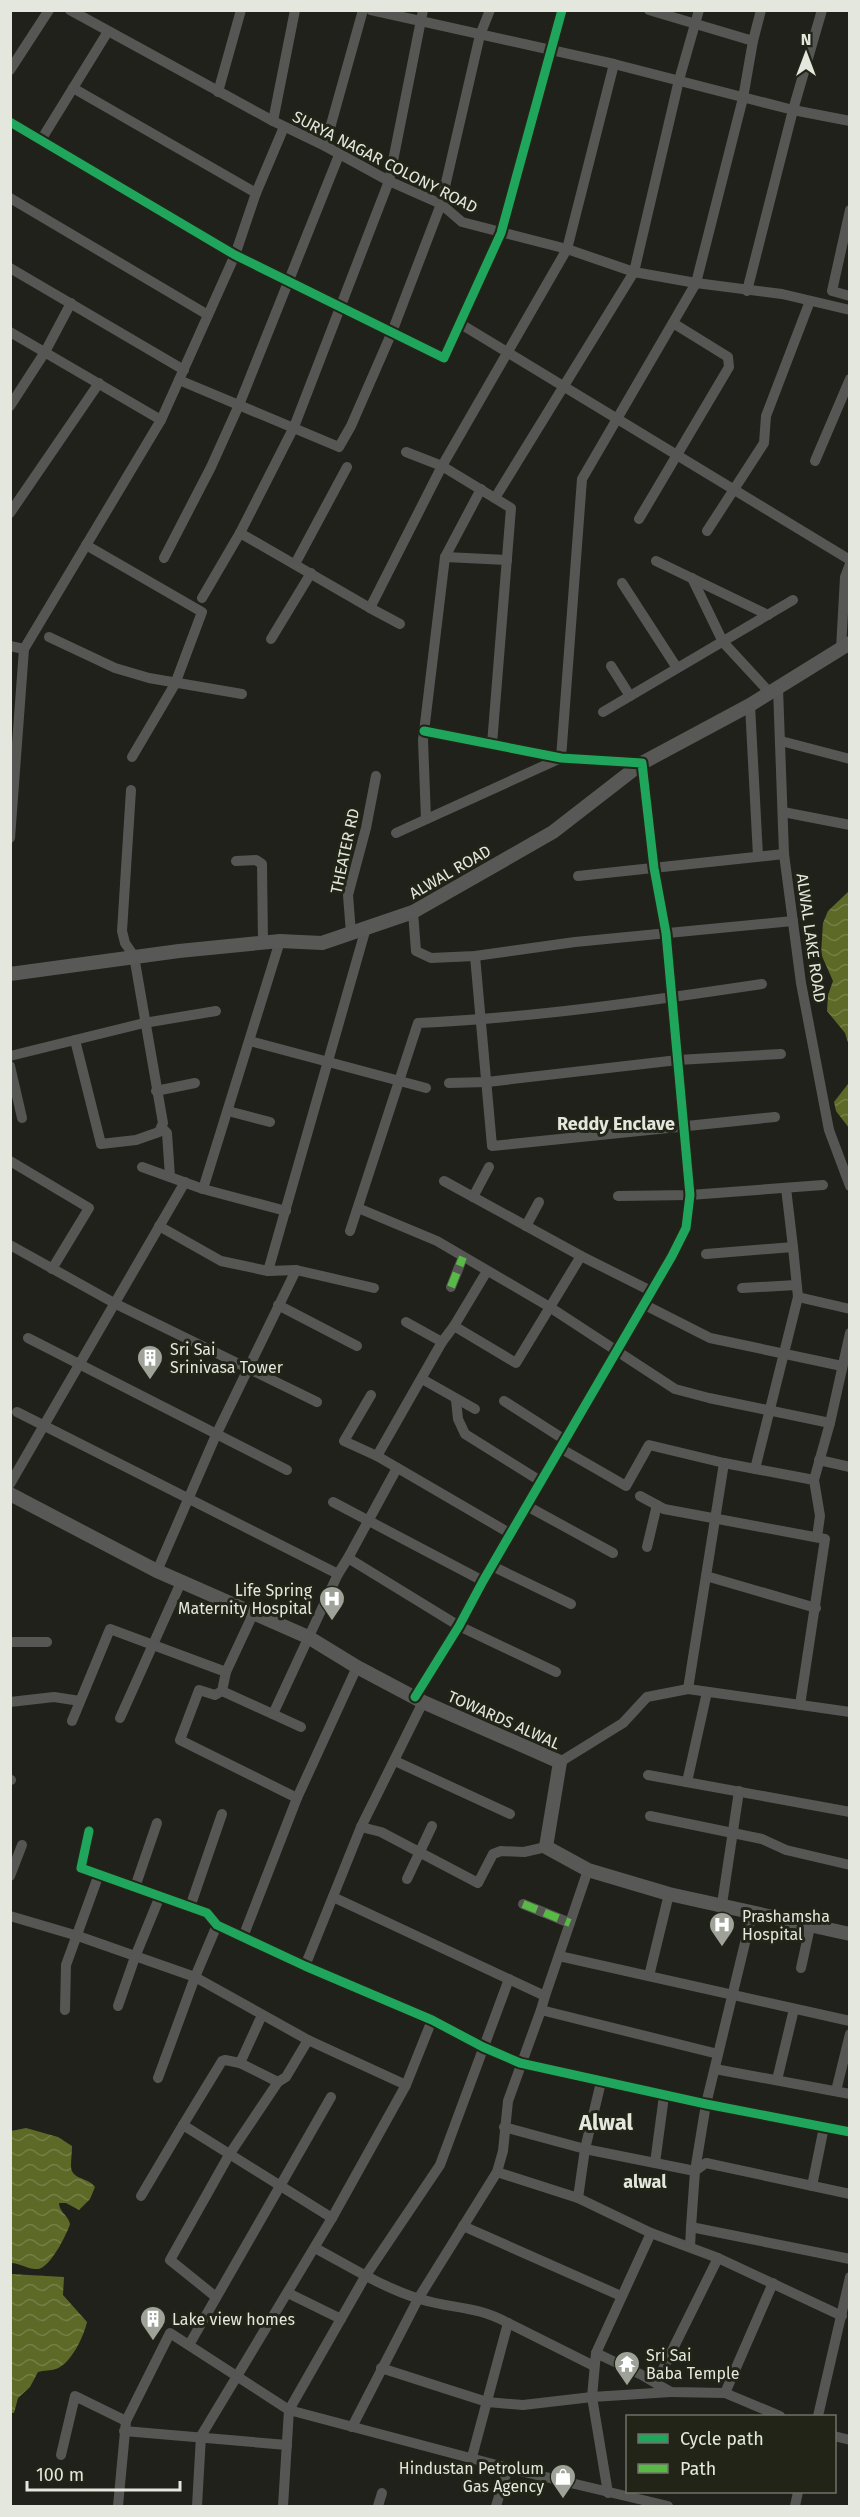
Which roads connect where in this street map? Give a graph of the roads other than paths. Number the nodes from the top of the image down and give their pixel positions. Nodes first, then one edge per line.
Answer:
1 (49, 10) edge
2 (70, 10) edge
3 (241, 10) edge
4 (295, 10) edge
5 (363, 10) edge
6 (371, 10) edge
7 (490, 10) edge
8 (562, 10) edge
9 (649, 10) edge
10 (699, 10) edge
11 (761, 10) edge
12 (822, 10) edge
13 (421, 16) edge
14 (696, 24) junction
15 (107, 33) junction
16 (480, 35) junction
17 (753, 41) junction
18 (550, 51) junction
19 (614, 64) junction
20 (10, 70) edge
21 (679, 80) junction
22 (73, 88) junction
23 (218, 92) junction
24 (743, 98) junction
25 (793, 110) junction
26 (273, 121) junction
27 (849, 121) edge
28 (10, 122) edge
29 (284, 127) junction
30 (41, 140) junction
31 (326, 146) junction
32 (339, 155) junction
33 (389, 181) junction
34 (256, 193) junction
35 (10, 198) edge
36 (441, 204) junction
37 (849, 210) edge
38 (501, 233) junction
39 (567, 249) junction
40 (235, 255) junction
41 (10, 268) edge
42 (634, 272) junction
43 (287, 282) junction
44 (696, 283) junction
45 (747, 291) junction
46 (849, 296) edge
47 (810, 301) junction
48 (71, 303) junction
49 (340, 307) junction
50 (849, 309) edge
51 (208, 315) junction
52 (459, 323) junction
53 (673, 323) junction
54 (10, 332) edge
55 (392, 332) junction
56 (45, 352) junction
57 (507, 352) junction
58 (184, 370) junction
59 (849, 378) edge
60 (179, 380) junction
61 (99, 383) junction
62 (563, 388) junction
63 (239, 405) junction
64 (10, 406) edge
65 (616, 419) junction
66 (161, 420) junction
67 (294, 427) junction
68 (406, 452) dead end
69 (676, 455) junction
70 (815, 461) dead end
71 (442, 466) junction
72 (347, 467) dead end
73 (481, 489) junction
74 (734, 490) junction
75 (495, 498) junction
76 (10, 513) edge
77 (639, 519) dead end
78 (707, 531) dead end
79 (240, 532) junction
80 (86, 545) junction
81 (445, 557) junction
82 (164, 558) dead end
83 (507, 560) junction
84 (656, 561) dead end
85 (849, 562) edge
86 (295, 564) junction
87 (311, 573) junction
88 (692, 578) junction
89 (622, 583) dead end
90 (202, 598) dead end
91 (793, 600) dead end
92 (370, 608) junction
93 (768, 615) junction
94 (400, 624) dead end
95 (49, 637) dead end
96 (272, 639) dead end
97 (723, 642) junction
98 (10, 646) edge
99 (845, 646) edge
100 (24, 649) junction
101 (611, 666) dead end
102 (677, 668) junction
103 (175, 684) junction
104 (774, 691) junction
105 (242, 694) dead end
106 (630, 696) junction
107 (750, 705) junction
108 (603, 712) dead end
109 (424, 731) junction
110 (781, 741) junction
111 (492, 744) junction
112 (132, 757) dead end
113 (561, 758) junction
114 (849, 759) edge
115 (642, 763) junction
116 (376, 776) dead end
117 (132, 790) dead end
118 (783, 812) junction
119 (426, 819) junction
120 (849, 825) edge
121 (396, 833) dead end
122 (10, 838) edge
123 (784, 854) junction
124 (758, 856) junction
125 (236, 861) dead end
126 (654, 868) junction
127 (578, 876) dead end
128 (413, 912) junction
129 (793, 921) junction
130 (366, 928) junction
131 (351, 933) junction
132 (666, 933) junction
133 (280, 941) junction
134 (263, 943) junction
135 (134, 956) junction
136 (475, 956) junction
137 (10, 974) edge
138 (762, 984) dead end
139 (672, 998) junction
140 (216, 1011) dead end
141 (482, 1020) junction
142 (144, 1023) junction
143 (75, 1040) junction
144 (250, 1041) junction
145 (781, 1054) dead end
146 (10, 1056) edge
147 (678, 1060) junction
148 (328, 1062) junction
149 (10, 1066) edge
150 (398, 1081) junction
151 (487, 1082) junction
152 (195, 1083) dead end
153 (449, 1083) dead end
154 (426, 1088) dead end
155 (156, 1091) junction
156 (228, 1111) junction
157 (776, 1117) dead end
158 (22, 1118) dead end
159 (270, 1122) dead end
160 (684, 1125) junction
161 (162, 1128) junction
162 (10, 1161) edge
163 (142, 1167) dead end
164 (489, 1167) dead end
165 (170, 1177) junction
166 (444, 1181) dead end
167 (185, 1182) junction
168 (824, 1185) dead end
169 (849, 1186) edge
170 (786, 1188) junction
171 (203, 1189) junction
172 (690, 1195) junction
173 (618, 1196) dead end
174 (473, 1197) junction
175 (539, 1202) dead end
176 (358, 1208) junction
177 (285, 1211) junction
178 (159, 1226) junction
179 (526, 1226) junction
180 (350, 1231) dead end
181 (10, 1245) edge
182 (793, 1247) junction
183 (706, 1254) dead end
184 (580, 1256) junction
185 (463, 1257) junction
186 (52, 1269) junction
187 (296, 1270) junction
188 (268, 1271) junction
189 (487, 1271) junction
190 (796, 1285) junction
191 (451, 1287) dead end
192 (374, 1288) dead end
193 (742, 1288) dead end
194 (651, 1291) junction
195 (798, 1297) junction
196 (116, 1304) junction
197 (643, 1304) junction
198 (279, 1305) junction
199 (548, 1306) junction
200 (849, 1309) edge
201 (406, 1322) dead end
202 (454, 1326) junction
203 (849, 1333) edge
204 (28, 1338) dead end
205 (442, 1342) junction
206 (357, 1346) dead end
207 (615, 1352) junction
208 (783, 1353) junction
209 (79, 1363) junction
210 (842, 1366) junction
211 (248, 1368) junction
212 (422, 1379) junction
213 (372, 1395) dead end
214 (456, 1400) junction
215 (504, 1401) dead end
216 (317, 1402) dead end
217 (475, 1409) dead end
218 (768, 1410) junction
219 (17, 1412) dead end
220 (831, 1423) junction
221 (43, 1426) junction
222 (216, 1435) junction
223 (562, 1444) junction
224 (376, 1456) junction
225 (819, 1461) junction
226 (724, 1463) junction
227 (849, 1467) edge
228 (397, 1468) junction
229 (755, 1469) junction
230 (287, 1470) dead end
231 (814, 1480) junction
232 (542, 1482) junction
233 (10, 1484) edge
234 (10, 1494) edge
235 (640, 1496) dead end
236 (188, 1500) junction
237 (333, 1502) dead end
238 (657, 1505) junction
239 (527, 1506) junction
240 (369, 1520) junction
241 (715, 1520) junction
242 (511, 1534) junction
243 (817, 1537) junction
244 (647, 1547) dead end
245 (613, 1553) dead end
246 (348, 1558) junction
247 (492, 1566) junction
248 (157, 1571) junction
249 (338, 1574) junction
250 (706, 1576) junction
251 (182, 1580) junction
252 (483, 1581) junction
253 (571, 1604) dead end
254 (816, 1608) junction
255 (254, 1612) junction
256 (459, 1626) junction
257 (308, 1637) junction
258 (10, 1642) edge
259 (47, 1642) dead end
260 (152, 1644) junction
261 (357, 1667) junction
262 (226, 1671) junction
263 (556, 1672) dead end
264 (688, 1689) junction
265 (222, 1691) junction
266 (707, 1692) junction
267 (419, 1699) junction
268 (80, 1701) junction
269 (10, 1702) edge
270 (800, 1704) junction
271 (849, 1712) edge
272 (273, 1714) junction
273 (120, 1718) dead end
274 (72, 1721) dead end
275 (301, 1727) dead end
276 (395, 1761) junction
277 (560, 1762) junction
278 (648, 1774) dead end
279 (687, 1782) junction
280 (739, 1791) junction
281 (297, 1798) junction
282 (849, 1812) edge
283 (222, 1814) dead end
284 (510, 1814) dead end
285 (650, 1816) dead end
286 (157, 1823) dead end
287 (432, 1826) dead end
288 (361, 1827) junction
289 (89, 1831) dead end
290 (733, 1833) junction
291 (22, 1845) dead end
292 (546, 1846) junction
293 (419, 1852) junction
294 (849, 1865) edge
295 (588, 1870) junction
296 (99, 1874) junction
297 (10, 1876) edge
298 (407, 1880) dead end
299 (135, 1887) junction
300 (669, 1894) junction
301 (160, 1896) junction
302 (333, 1897) junction
303 (523, 1905) dead end
304 (722, 1905) junction
305 (190, 1907) junction
306 (752, 1914) junction
307 (10, 1916) edge
308 (570, 1923) junction
309 (217, 1925) junction
310 (810, 1927) junction
311 (849, 1934) edge
312 (78, 1936) junction
313 (243, 1937) junction
314 (559, 1956) junction
315 (135, 1957) junction
316 (305, 1966) junction
317 (801, 1968) dead end
318 (649, 1976) junction
319 (195, 1977) junction
320 (509, 1980) junction
321 (734, 1995) junction
322 (545, 1996) junction
323 (118, 2006) dead end
324 (794, 2008) junction
325 (65, 2010) dead end
326 (541, 2010) junction
327 (262, 2015) junction
328 (432, 2020) junction
329 (849, 2021) edge
330 (849, 2034) edge
331 (308, 2040) junction
332 (483, 2047) junction
333 (718, 2054) junction
334 (520, 2063) junction
335 (240, 2064) junction
336 (715, 2069) junction
337 (158, 2078) dead end
338 (777, 2080) junction
339 (278, 2082) junction
340 (601, 2082) junction
341 (406, 2085) junction
342 (836, 2091) junction
343 (849, 2094) edge
344 (664, 2096) junction
345 (331, 2097) dead end
346 (706, 2104) junction
347 (183, 2125) junction
348 (504, 2127) junction
349 (824, 2127) junction
350 (849, 2132) edge
351 (585, 2149) junction
352 (229, 2155) junction
353 (655, 2163) junction
354 (694, 2171) junction
355 (497, 2172) junction
356 (279, 2186) junction
357 (812, 2186) junction
358 (849, 2194) edge
359 (141, 2196) dead end
360 (578, 2198) junction
361 (332, 2218) junction
362 (463, 2226) junction
363 (691, 2227) junction
364 (651, 2233) junction
365 (690, 2247) junction
366 (315, 2248) junction
367 (718, 2258) junction
368 (849, 2259) edge
369 (366, 2275) junction
370 (849, 2277) edge
371 (773, 2283) junction
372 (288, 2293) junction
373 (621, 2296) junction
374 (216, 2297) junction
375 (418, 2299) junction
376 (842, 2316) junction
377 (341, 2319) junction
378 (508, 2323) junction
379 (189, 2345) junction
380 (596, 2353) junction
381 (594, 2366) junction
382 (381, 2368) junction
383 (236, 2378) junction
384 (656, 2383) junction
385 (671, 2392) junction
386 (725, 2392) junction
387 (592, 2397) junction
388 (487, 2402) junction
389 (289, 2410) junction
390 (778, 2415) edge
391 (818, 2415) edge
392 (125, 2426) junction
393 (352, 2427) junction
394 (201, 2436) junction
395 (287, 2445) junction
396 (61, 2456) dead end
397 (472, 2457) junction
398 (508, 2468) junction
399 (382, 2493) dead end
400 (608, 2493) junction
401 (118, 2506) edge
402 (197, 2506) edge
403 (283, 2506) edge
404 (378, 2506) edge
405 (496, 2506) edge
406 (668, 2506) edge

1 - 20 street
2 - 15 street, SURYA NAGAR COLONY ROAD
3 - 23 street
4 - 26 street
5 - 31 street
6 - 13 street
7 - 16 street
8 - 18 street
9 - 14 street
10 - 14 street
11 - 17 street
12 - 25 street
13 - 16 street
13 - 33 street
14 - 17 street
14 - 21 street
15 - 22 street
15 - 23 street, SURYA NAGAR COLONY ROAD
16 - 18 street
16 - 36 street
17 - 24 street
18 - 19 street
18 - 38 street
19 - 21 street
19 - 39 street
21 - 24 street
21 - 42 street
22 - 30 street
22 - 34 street
23 - 26 street, SURYA NAGAR COLONY ROAD
24 - 25 street
24 - 44 street
25 - 27 street
25 - 45 street
26 - 29 street, SURYA NAGAR COLONY ROAD
28 - 30 street
29 - 31 street, SURYA NAGAR COLONY ROAD
29 - 34 street
30 - 40 street
31 - 32 street, SURYA NAGAR COLONY ROAD
32 - 33 street, SURYA NAGAR COLONY ROAD
32 - 43 street
33 - 36 street, SURYA NAGAR COLONY ROAD
33 - 49 street
34 - 40 street
35 - 51 street
36 - 38 street, SURYA NAGAR COLONY ROAD
36 - 55 street
37 - 46 street
38 - 39 street, SURYA NAGAR COLONY ROAD
38 - 52 street
39 - 42 street, SURYA NAGAR COLONY ROAD
39 - 57 street
40 - 43 street
40 - 51 street
41 - 48 street
42 - 44 street, SURYA NAGAR COLONY ROAD
42 - 62 street
43 - 49 street
43 - 63 street
44 - 45 street, SURYA NAGAR COLONY ROAD
44 - 53 street
45 - 47 street, SURYA NAGAR COLONY ROAD
47 - 50 street, SURYA NAGAR COLONY ROAD
47 - 74 street
48 - 56 street
48 - 58 street
49 - 55 street
49 - 67 street
51 - 58 street
52 - 55 street
52 - 57 street
53 - 65 street
53 - 69 street
54 - 56 street
55 - 67 street
56 - 61 street
56 - 64 street
57 - 62 street
57 - 71 street
58 - 60 street
59 - 70 street
60 - 63 street
60 - 66 street
61 - 66 street
61 - 76 street
62 - 65 street
62 - 75 street
63 - 67 street
63 - 82 street
65 - 69 street
65 - 113 street
66 - 80 street
67 - 79 street
68 - 71 street
69 - 74 street
69 - 77 street
71 - 73 street
71 - 92 street
72 - 86 street
73 - 75 street
73 - 81 street
74 - 78 street
74 - 85 street
75 - 83 street
79 - 86 street
79 - 90 street
80 - 100 street
80 - 103 street
81 - 83 street
81 - 109 street
83 - 111 street
84 - 88 street
85 - 99 street
86 - 87 street
87 - 92 street
87 - 96 street
88 - 93 street
88 - 97 street
89 - 102 street
91 - 93 street
92 - 94 street
93 - 97 street
95 - 103 street
97 - 102 street
97 - 104 street
98 - 100 street
99 - 104 main road, ALWAL ROAD
100 - 122 street
101 - 106 street
102 - 106 street
103 - 105 street
103 - 112 street
104 - 107 main road, ALWAL ROAD
104 - 110 street, ALWAL LAKE ROAD
106 - 108 street
107 - 115 main road, ALWAL ROAD
107 - 124 street
109 - 111 street
109 - 119 street
110 - 114 street
110 - 118 street, ALWAL LAKE ROAD
111 - 113 street
113 - 115 street
113 - 119 street
115 - 126 street
115 - 128 main road, ALWAL ROAD
116 - 131 street, THEATER RD
117 - 135 street
118 - 120 street
118 - 123 street, ALWAL LAKE ROAD
119 - 121 street
123 - 124 street
123 - 129 street, ALWAL LAKE ROAD
124 - 126 street
125 - 134 street
126 - 127 street
126 - 132 street
128 - 130 main road, ALWAL ROAD
128 - 136 street
129 - 132 street
129 - 169 street, ALWAL LAKE ROAD
130 - 131 main road, ALWAL ROAD
130 - 148 street
131 - 133 main road, ALWAL ROAD
132 - 136 street
132 - 139 street
133 - 134 main road, ALWAL ROAD
133 - 144 street
134 - 135 main road, ALWAL ROAD
135 - 137 main road, ALWAL ROAD
135 - 142 street
136 - 141 street
138 - 139 street
139 - 141 street
139 - 147 street
140 - 142 street
141 - 150 street
141 - 151 street
142 - 143 street
142 - 155 street
143 - 146 street
143 - 161 street
144 - 148 street
144 - 156 street
145 - 147 street
147 - 151 street
147 - 160 street
148 - 150 street
148 - 177 street
149 - 158 street
150 - 154 street
150 - 176 street
151 - 153 street
151 - 160 street
152 - 155 street
155 - 161 street
156 - 159 street
156 - 171 street
157 - 160 street
160 - 172 street
161 - 165 street
162 - 186 street
163 - 165 street
164 - 174 street
165 - 167 street
166 - 174 street
167 - 171 street
167 - 178 street
168 - 170 street
170 - 172 street
170 - 182 street
171 - 177 street
172 - 173 street
172 - 194 street
174 - 179 street
175 - 179 street
176 - 180 street
176 - 185 street
177 - 188 street
178 - 188 street
178 - 196 street
179 - 184 street
181 - 186 street
182 - 183 street
182 - 190 street
184 - 194 street
184 - 199 street
185 - 189 street
185 - 191 street
186 - 196 street
187 - 188 street
187 - 192 street
187 - 198 street
189 - 199 street
189 - 202 street
190 - 193 street
190 - 195 street
194 - 197 street
195 - 200 street
195 - 208 street
196 - 209 street
196 - 211 street
197 - 207 street
197 - 208 street
198 - 206 street
198 - 211 street
199 - 202 street
199 - 207 street
201 - 205 street
202 - 205 street
203 - 210 street
204 - 209 street
205 - 212 street
207 - 218 street
207 - 223 street
208 - 210 street
208 - 218 street
209 - 221 street
209 - 222 street
210 - 220 street
211 - 216 street
211 - 222 street
212 - 214 street
212 - 224 street
213 - 224 street
214 - 217 street
214 - 232 street
215 - 223 street
218 - 220 street
218 - 229 street
219 - 221 street
220 - 225 street
221 - 233 street
221 - 236 street
222 - 230 street
222 - 236 street
223 - 226 street
223 - 232 street
224 - 228 street
225 - 227 street
225 - 231 street
226 - 229 street
226 - 241 street
228 - 240 street
228 - 242 street
229 - 231 street
231 - 243 street
232 - 239 street
234 - 248 main road, TOWARDS ALWAL
235 - 238 street
236 - 248 street
236 - 249 street
237 - 240 street
238 - 241 street
238 - 244 street
239 - 242 street
239 - 245 street
240 - 246 street
240 - 252 street
241 - 243 street
241 - 250 street
242 - 247 street
243 - 254 street
246 - 249 street
246 - 256 street
247 - 252 street
247 - 253 street
248 - 251 main road, TOWARDS ALWAL
249 - 257 street
250 - 254 street
250 - 264 street
251 - 255 main road, TOWARDS ALWAL
251 - 260 street
252 - 256 street
254 - 270 street
255 - 257 main road, TOWARDS ALWAL
255 - 262 street
256 - 263 street
256 - 267 street
257 - 261 main road, TOWARDS ALWAL
257 - 272 street
258 - 259 street
260 - 262 street
260 - 268 street
260 - 273 street
261 - 267 main road, TOWARDS ALWAL
261 - 281 street
262 - 265 street
264 - 266 street
264 - 277 street
265 - 272 street
265 - 281 street
266 - 270 street
266 - 279 street
267 - 276 street
267 - 277 main road, TOWARDS ALWAL
268 - 269 street
268 - 274 street
270 - 271 street
272 - 275 street
276 - 284 street
276 - 288 street
277 - 292 main road, TOWARDS ALWAL
278 - 279 street
279 - 280 street
280 - 282 street
280 - 290 street
281 - 313 street
283 - 305 street
285 - 290 street
286 - 299 street
287 - 293 street
288 - 293 street
288 - 302 street
289 - 296 street
290 - 294 street
290 - 304 street
291 - 297 street
292 - 293 street
292 - 295 main road
293 - 298 street
295 - 300 main road
295 - 308 street
296 - 299 street
296 - 312 street
299 - 301 street
300 - 304 main road
300 - 318 street
301 - 305 street
301 - 315 street
302 - 316 street
302 - 320 street
303 - 308 street
304 - 306 main road
305 - 309 street
306 - 310 main road
306 - 321 street
307 - 312 street
308 - 314 street
309 - 313 street
309 - 319 street
310 - 311 main road
310 - 317 street
312 - 315 street
312 - 325 street
313 - 316 street
314 - 318 street
314 - 322 street
315 - 319 street
315 - 323 street
316 - 328 street
318 - 321 street
319 - 327 street
319 - 337 street
320 - 322 street
320 - 332 street
321 - 324 street
321 - 333 street
322 - 326 street
324 - 329 street
324 - 338 street
326 - 333 street
326 - 334 street
327 - 331 street
327 - 335 street
328 - 332 street
328 - 341 street
330 - 342 street
331 - 339 street
331 - 341 street
332 - 334 street
332 - 369 street
333 - 336 street
334 - 340 street
334 - 348 street
335 - 339 street
335 - 347 street
336 - 338 street
336 - 346 street
338 - 342 street
339 - 352 street
340 - 344 street
340 - 351 street
341 - 361 street
342 - 343 street
344 - 346 street
344 - 353 street
345 - 356 street
346 - 349 street
346 - 354 street
347 - 352 street
347 - 359 street
348 - 351 street
348 - 355 street
349 - 350 street
349 - 357 street
351 - 353 street
351 - 360 street
352 - 356 street
352 - 374 street
353 - 354 street
354 - 357 street
354 - 363 street
355 - 360 street
355 - 362 street
356 - 361 street
356 - 374 street
357 - 358 street
360 - 364 street
361 - 366 street
362 - 373 street
362 - 375 street
363 - 365 street
363 - 368 street
364 - 365 street
364 - 373 street
365 - 367 street
366 - 369 street
366 - 372 street
367 - 371 street
367 - 384 street
369 - 375 street
369 - 377 street
370 - 376 street
371 - 376 street
371 - 386 street
372 - 377 street
372 - 383 street
373 - 380 street
374 - 379 street
375 - 378 street
375 - 382 street
376 - 391 street
377 - 389 street
378 - 381 street
378 - 388 street
379 - 383 street
379 - 392 street
380 - 381 street
380 - 384 street
381 - 387 street
382 - 388 street
382 - 393 street
383 - 389 street
383 - 394 street
384 - 385 street
385 - 386 street
385 - 387 street
386 - 390 street
387 - 388 street
387 - 400 street
388 - 397 street
389 - 393 street
389 - 395 street
392 - 394 street
392 - 396 street
392 - 401 street
393 - 397 street
394 - 395 street
394 - 402 street
395 - 403 street
397 - 398 street
398 - 400 street
398 - 405 street
399 - 404 street
400 - 406 street

